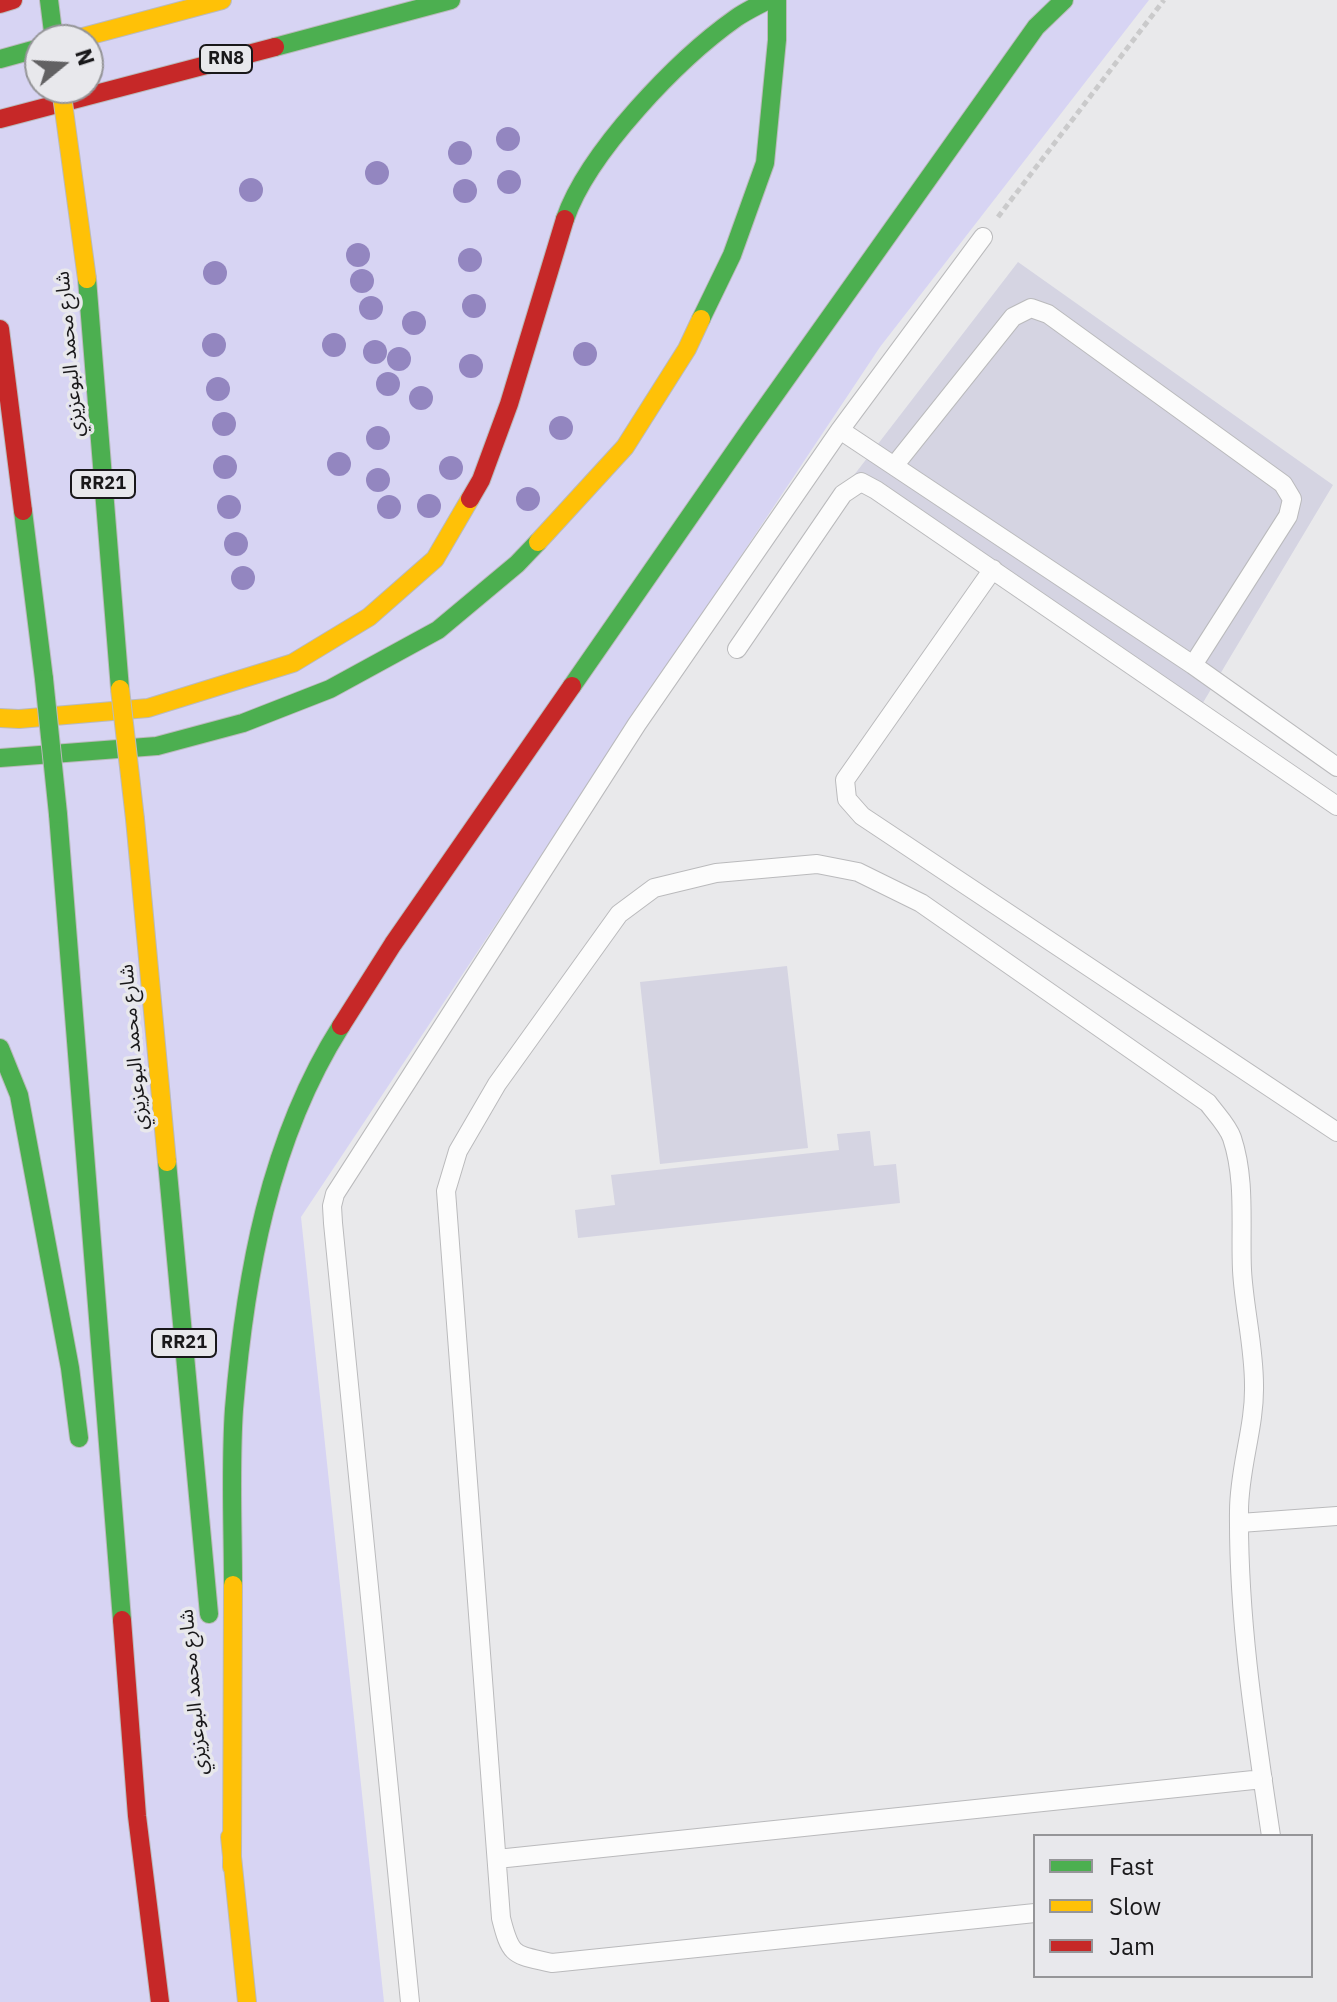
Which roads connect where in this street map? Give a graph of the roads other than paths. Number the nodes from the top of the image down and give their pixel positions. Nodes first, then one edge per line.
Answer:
1 (13, 0) edge
2 (49, 0) edge
3 (67, 0) edge
4 (222, 0) edge
5 (451, 0) edge
6 (768, 0) edge
7 (777, 0) edge
8 (1064, 0) edge
9 (0, 4) edge
10 (52, 24) edge
11 (69, 24) edge
12 (104, 31) edge
13 (24, 52) edge
14 (0, 59) edge
15 (63, 104) edge
16 (74, 104) edge
17 (0, 119) edge
18 (983, 237) road end
19 (87, 279) junction
20 (0, 329) edge
21 (840, 430) junction
22 (894, 466) junction
23 (993, 569) junction
24 (737, 649) dead end
25 (1193, 665) junction
26 (0, 718) edge
27 (0, 758) edge
28 (1337, 767) edge
29 (1337, 806) edge
30 (0, 1048) edge
31 (1337, 1132) edge
32 (82, 1463) dead end
33 (1337, 1516) edge
34 (1240, 1523) junction
35 (103, 1620) dead end
36 (210, 1629) dead end
37 (215, 1677) dead end
38 (1263, 1779) junction
39 (137, 1816) junction
40 (1271, 1834) edge
41 (497, 1859) junction
42 (232, 1867) junction
43 (1033, 1913) edge
44 (160, 2002) edge
45 (247, 2002) edge
46 (410, 2002) edge

1 - 9 highway
2 - 10 highway
3 - 11 highway
4 - 12 highway
5 - 17 highway, RN8
6 - 26 highway
7 - 27 highway
8 - 42 highway
13 - 14 highway
15 - 19 highway, شارع محمد البوعزيزي / RR21, bridge
16 - 19 highway, bridge
18 - 21 lane
19 - 36 highway, شارع محمد البوعزيزي / RR21, bridge
20 - 39 highway, bridge
21 - 22 lane
21 - 46 lane
22 - 25 lane
22 - 25 lane
23 - 24 lane
23 - 29 lane
23 - 31 lane
25 - 28 lane
30 - 32 highway
33 - 34 lane
34 - 38 lane
34 - 41 lane
35 - 39 highway
37 - 42 highway, شارع محمد البوعزيزي
38 - 40 lane
38 - 41 lane
39 - 44 highway
41 - 43 lane
42 - 45 highway, شارع محمد البوعزيزي

